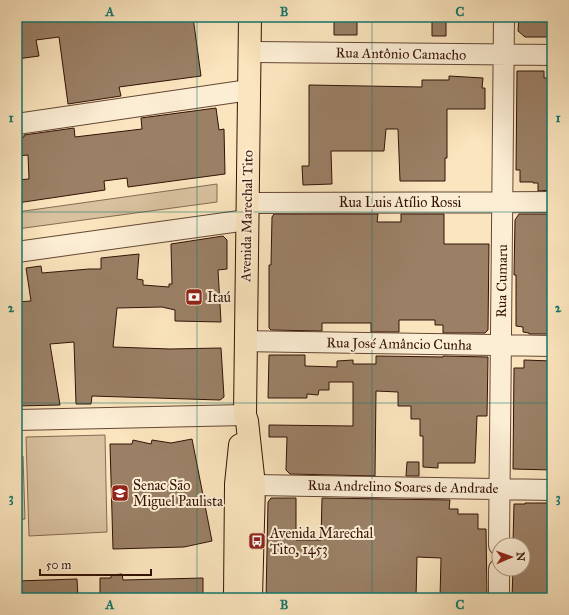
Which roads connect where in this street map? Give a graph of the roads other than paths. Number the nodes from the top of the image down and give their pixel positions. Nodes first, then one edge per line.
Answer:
1 (250, 17) edge
2 (504, 17) edge
3 (250, 52) junction
4 (504, 55) junction
5 (552, 55) edge
6 (249, 90) junction
7 (17, 124) edge
8 (503, 201) junction
9 (552, 202) edge
10 (248, 211) junction
11 (17, 252) edge
12 (246, 341) junction
13 (501, 346) junction
14 (552, 346) edge
15 (245, 415) junction
16 (17, 420) edge
17 (254, 485) junction
18 (500, 489) junction
19 (552, 490) edge
20 (499, 537) edge
21 (499, 577) edge
22 (235, 598) edge
23 (251, 598) edge
24 (499, 598) edge

1 - 3 main road, Avenida Marechal Tito
2 - 4 street, Rua Cumaru
3 - 4 street, Rua Antônio Camacho
3 - 6 main road, Avenida Marechal Tito
4 - 5 street, Rua Antônio Camacho
4 - 8 street, Rua Cumaru
6 - 7 street
6 - 10 main road, Avenida Marechal Tito
8 - 9 street, Rua Luis Atílio Rossi
8 - 10 street, Rua Luis Atílio Rossi
8 - 13 street, Rua Cumaru
10 - 11 street, Rua Luis Atílio Rossi
10 - 12 main road, Avenida Marechal Tito
12 - 13 street, Rua José Amâncio Cunha
12 - 15 main road, Avenida Marechal Tito
13 - 14 street, Rua José Amâncio Cunha
13 - 18 street, Rua Cumaru
15 - 16 street
15 - 17 main road
15 - 22 main road, Avenida Marechal Tito
17 - 18 street, Rua Andrelino Soares de Andrade
17 - 23 main road
18 - 19 street, Rua Andrelino Soares de Andrade
18 - 20 street, Rua Cumaru
21 - 24 street

